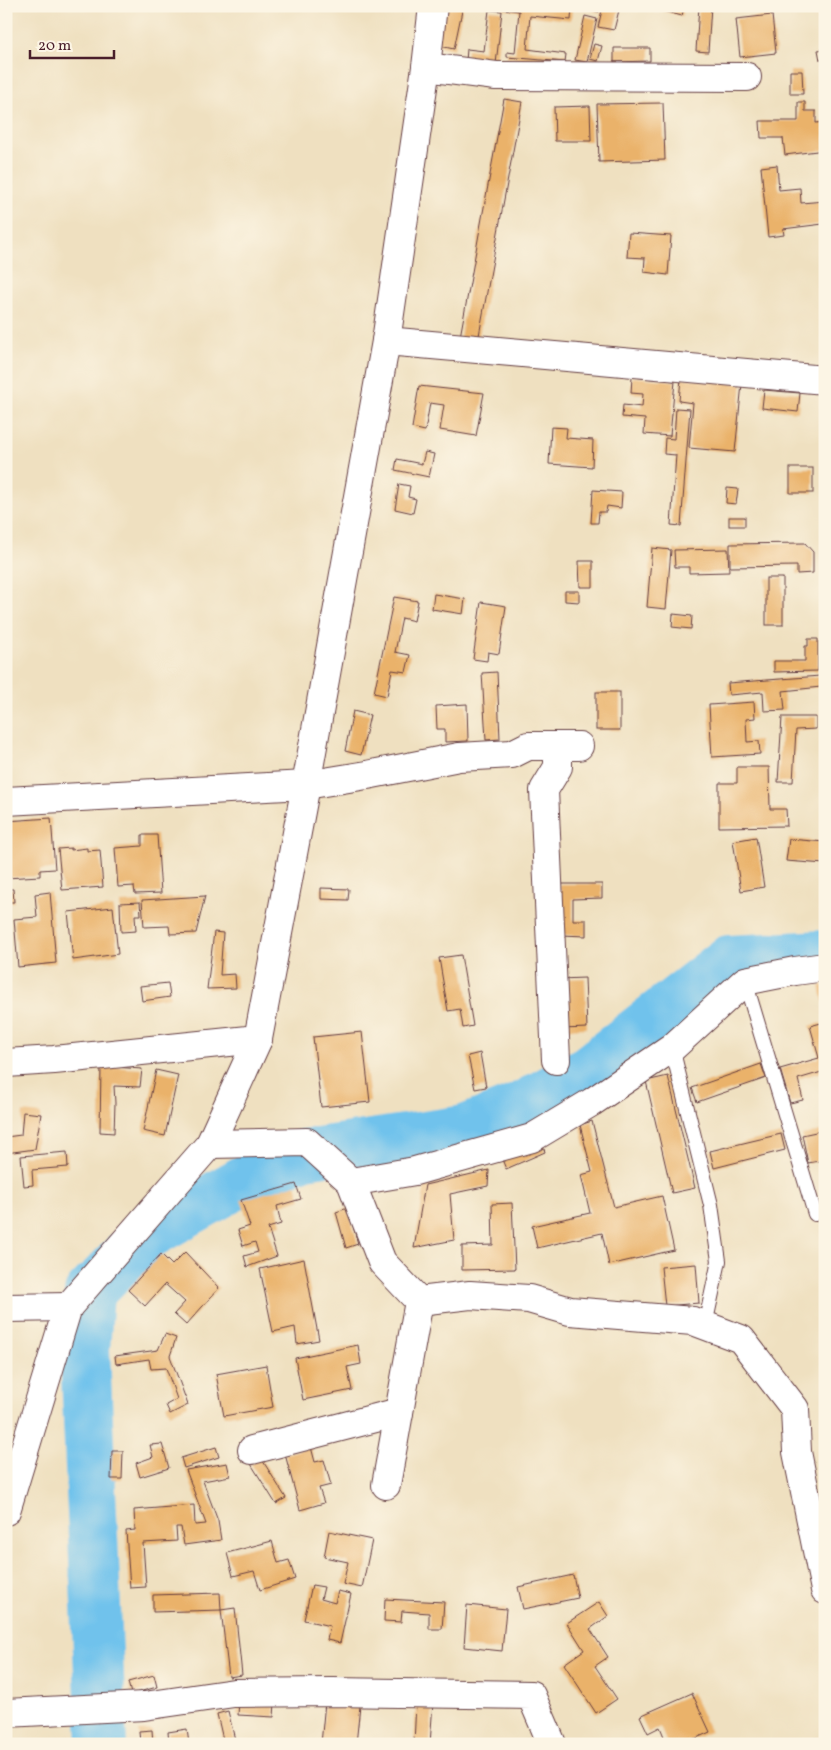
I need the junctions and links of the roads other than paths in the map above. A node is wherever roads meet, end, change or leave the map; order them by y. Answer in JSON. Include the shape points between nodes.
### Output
{"nodes":[{"id":1,"x":433,"y":6,"type":"edge"},
{"id":2,"x":426,"y":67,"type":"junction"},
{"id":3,"x":747,"y":77,"type":"dead end"},
{"id":4,"x":386,"y":341,"type":"junction"},
{"id":5,"x":825,"y":380,"type":"edge"},
{"id":6,"x":306,"y":785,"type":"junction"},
{"id":7,"x":6,"y":801,"type":"edge"},
{"id":8,"x":825,"y":967,"type":"edge"},
{"id":9,"x":745,"y":981,"type":"junction"},
{"id":10,"x":258,"y":1039,"type":"junction"},
{"id":11,"x":672,"y":1048,"type":"junction"},
{"id":12,"x":556,"y":1060,"type":"dead end"},
{"id":13,"x":6,"y":1063,"type":"edge"},
{"id":14,"x":210,"y":1144,"type":"junction"},
{"id":15,"x":351,"y":1182,"type":"junction"},
{"id":16,"x":815,"y":1214,"type":"dead end"},
{"id":17,"x":419,"y":1301,"type":"junction"},
{"id":18,"x":68,"y":1307,"type":"junction"},
{"id":19,"x":6,"y":1308,"type":"edge"},
{"id":20,"x":705,"y":1325,"type":"junction"},
{"id":21,"x":399,"y":1412,"type":"junction"},
{"id":22,"x":252,"y":1450,"type":"dead end"},
{"id":23,"x":386,"y":1485,"type":"dead end"},
{"id":24,"x":6,"y":1511,"type":"edge"},
{"id":25,"x":825,"y":1590,"type":"edge"},
{"id":26,"x":6,"y":1713,"type":"edge"},
{"id":27,"x":552,"y":1744,"type":"edge"}],
"edges":[{"from":1,"to":2,"type":"street"},
{"from":2,"to":3,"type":"street","via":[[496,76]]},
{"from":2,"to":4,"type":"street"},
{"from":4,"to":5,"type":"street"},
{"from":4,"to":6,"type":"street"},
{"from":6,"to":7,"type":"street"},
{"from":6,"to":10,"type":"street"},
{"from":6,"to":12,"type":"street","via":[[460,757],[512,754],[528,746],[569,746],[544,790]]},
{"from":8,"to":9,"type":"street"},
{"from":9,"to":11,"type":"street"},
{"from":9,"to":16,"type":"lane"},
{"from":10,"to":13,"type":"street"},
{"from":10,"to":14,"type":"street"},
{"from":11,"to":15,"type":"street","via":[[532,1138],[415,1171]]},
{"from":11,"to":20,"type":"lane","via":[[711,1205],[719,1261]]},
{"from":14,"to":15,"type":"street","via":[[307,1142]]},
{"from":14,"to":18,"type":"street"},
{"from":15,"to":17,"type":"street","via":[[382,1262]]},
{"from":17,"to":20,"type":"street","via":[[470,1295],[529,1300],[570,1311],[693,1321]]},
{"from":17,"to":21,"type":"street"},
{"from":18,"to":19,"type":"street"},
{"from":18,"to":24,"type":"street"},
{"from":20,"to":25,"type":"street","via":[[741,1339],[795,1409],[797,1452]]},
{"from":21,"to":22,"type":"street"},
{"from":21,"to":23,"type":"street"},
{"from":26,"to":27,"type":"street","via":[[144,1706],[234,1693],[531,1695]]}]}
